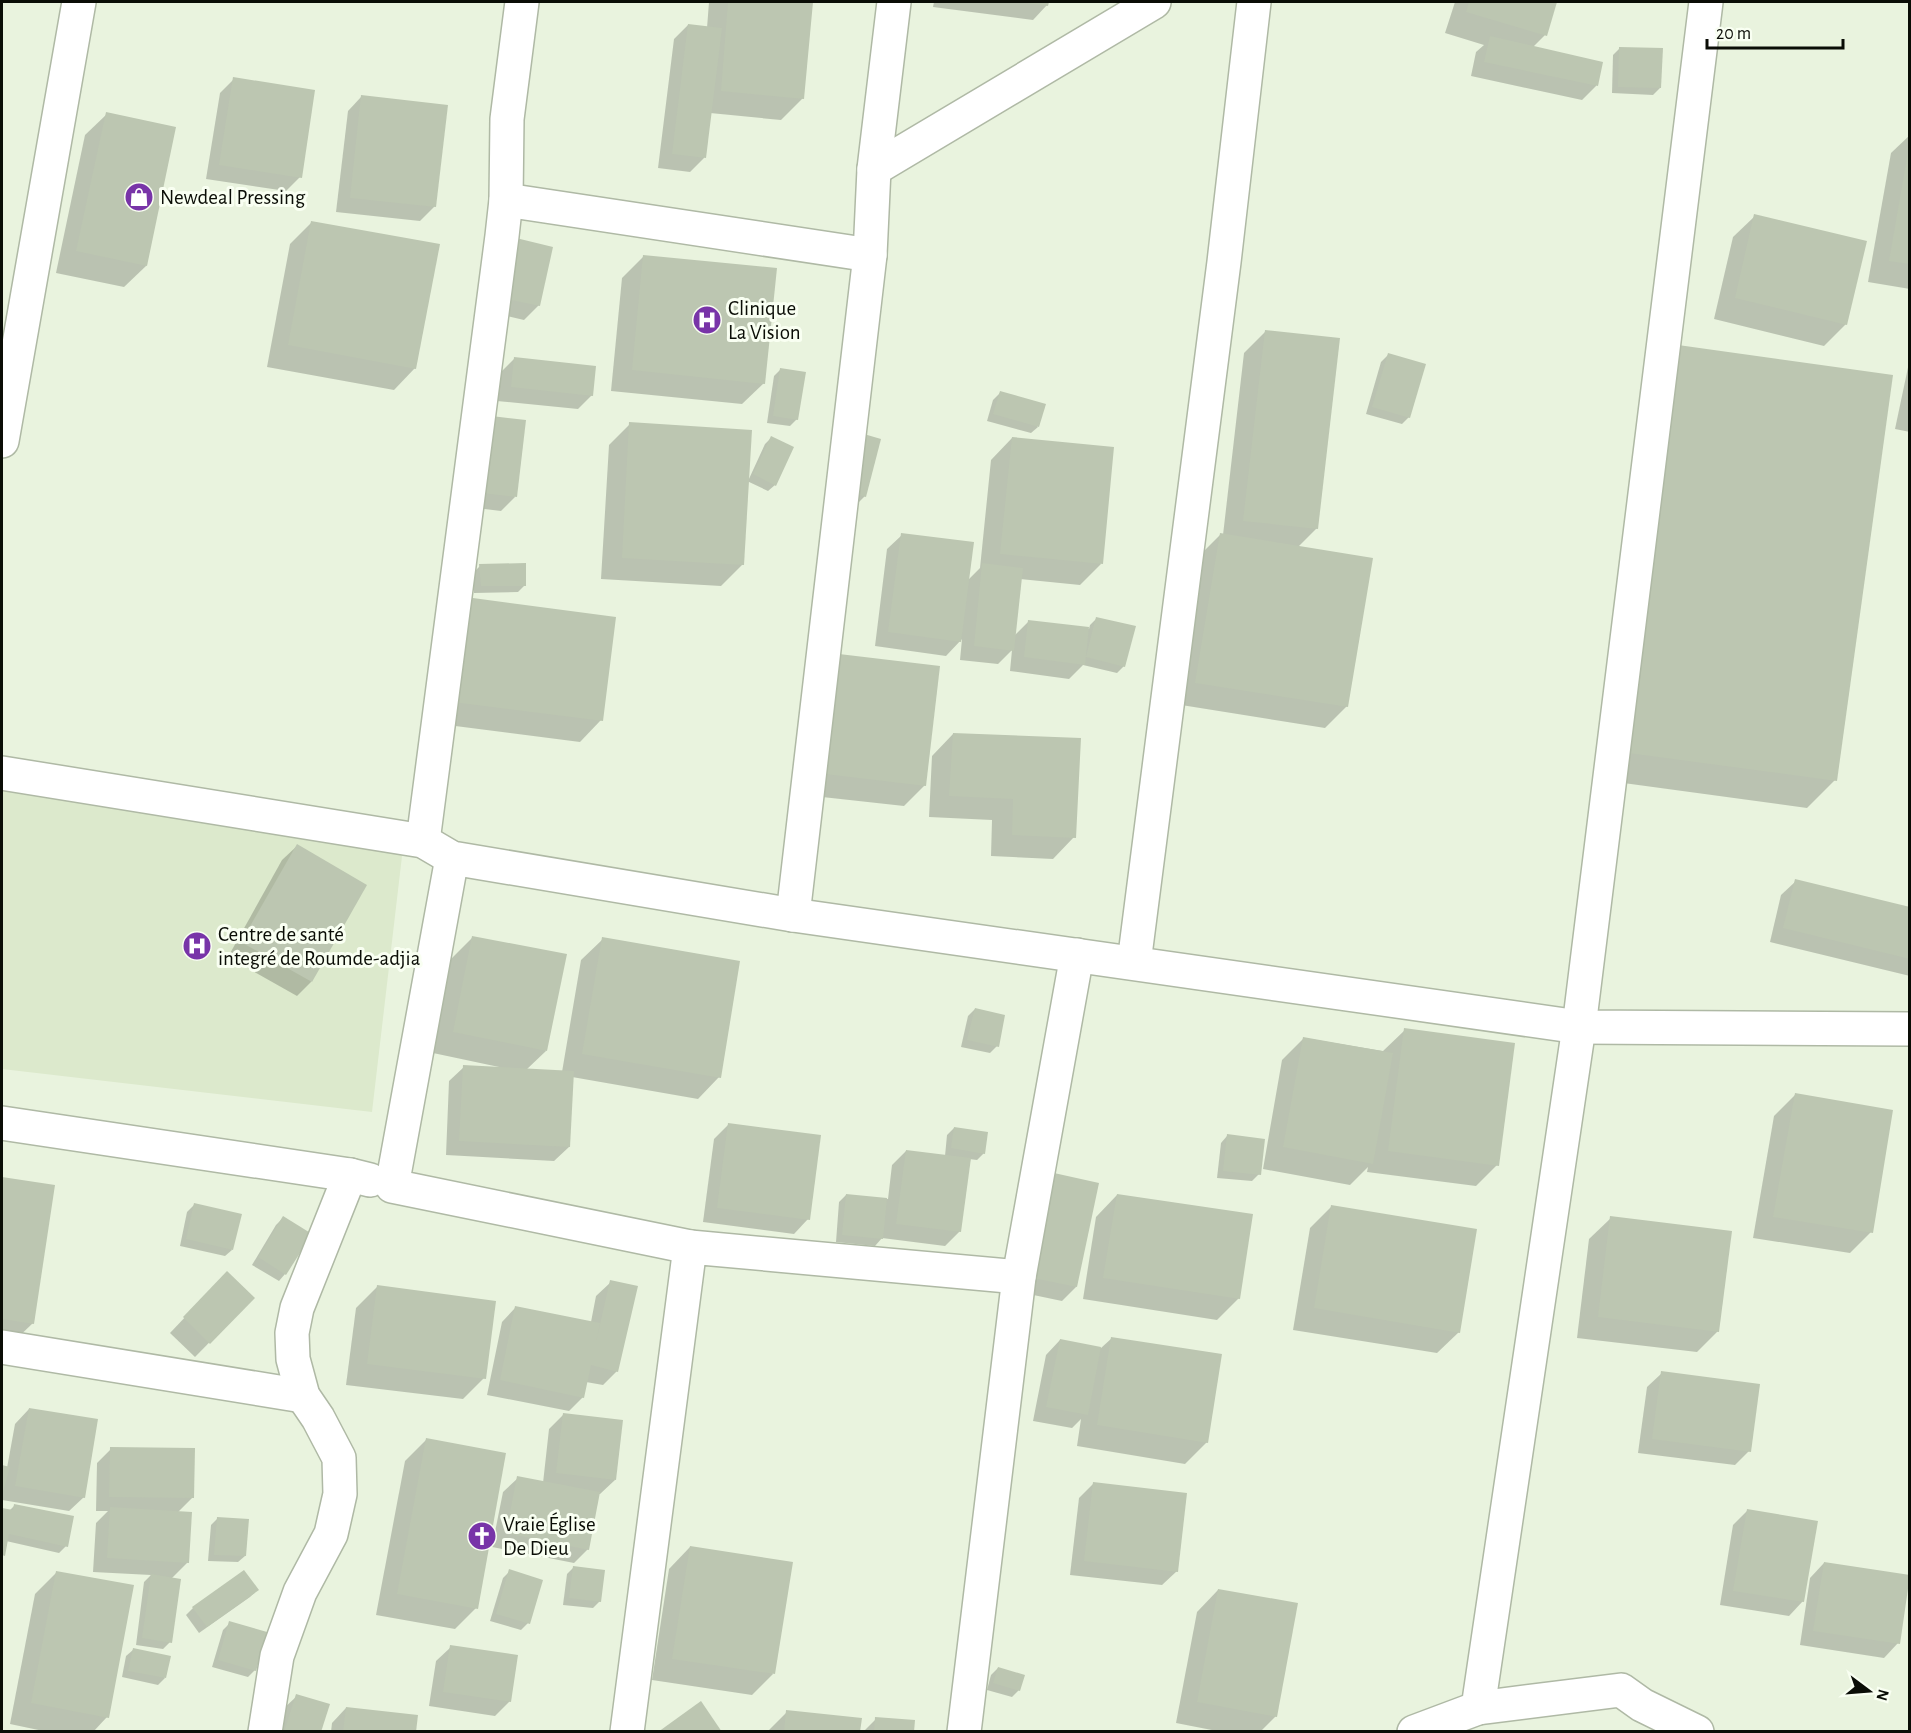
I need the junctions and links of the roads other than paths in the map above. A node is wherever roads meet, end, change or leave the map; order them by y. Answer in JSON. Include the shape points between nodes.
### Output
{"nodes":[{"id":1,"x":79,"y":2,"type":"edge"},
{"id":2,"x":522,"y":2,"type":"edge"},
{"id":3,"x":894,"y":2,"type":"edge"},
{"id":4,"x":1154,"y":2,"type":"edge"},
{"id":5,"x":1254,"y":2,"type":"edge"},
{"id":6,"x":1706,"y":2,"type":"edge"},
{"id":7,"x":874,"y":169,"type":"junction"},
{"id":8,"x":506,"y":200,"type":"junction"},
{"id":9,"x":870,"y":255,"type":"junction"},
{"id":10,"x":2,"y":441,"type":"edge"},
{"id":11,"x":2,"y":773,"type":"edge"},
{"id":12,"x":423,"y":841,"type":"junction"},
{"id":13,"x":452,"y":858,"type":"junction"},
{"id":14,"x":793,"y":915,"type":"junction"},
{"id":15,"x":1077,"y":955,"type":"junction"},
{"id":16,"x":1134,"y":963,"type":"junction"},
{"id":17,"x":1579,"y":1027,"type":"junction"},
{"id":18,"x":1910,"y":1029,"type":"edge"},
{"id":19,"x":2,"y":1123,"type":"edge"},
{"id":20,"x":350,"y":1175,"type":"junction"},
{"id":21,"x":392,"y":1186,"type":"junction"},
{"id":22,"x":690,"y":1247,"type":"junction"},
{"id":23,"x":1019,"y":1277,"type":"junction"},
{"id":24,"x":2,"y":1347,"type":"edge"},
{"id":25,"x":303,"y":1396,"type":"junction"},
{"id":26,"x":1478,"y":1708,"type":"junction"},
{"id":27,"x":265,"y":1731,"type":"edge"},
{"id":28,"x":627,"y":1731,"type":"edge"},
{"id":29,"x":964,"y":1731,"type":"edge"},
{"id":30,"x":1414,"y":1731,"type":"edge"},
{"id":31,"x":1697,"y":1731,"type":"edge"}],
"edges":[{"from":1,"to":10,"type":"street"},
{"from":2,"to":8,"type":"street","via":[[507,119]]},
{"from":3,"to":7,"type":"street"},
{"from":4,"to":7,"type":"street"},
{"from":5,"to":16,"type":"street"},
{"from":6,"to":17,"type":"street"},
{"from":7,"to":9,"type":"street"},
{"from":8,"to":9,"type":"street"},
{"from":8,"to":12,"type":"street"},
{"from":9,"to":14,"type":"street"},
{"from":11,"to":12,"type":"street"},
{"from":12,"to":13,"type":"street"},
{"from":13,"to":14,"type":"street"},
{"from":13,"to":21,"type":"street"},
{"from":14,"to":15,"type":"street"},
{"from":15,"to":16,"type":"street"},
{"from":15,"to":23,"type":"street"},
{"from":16,"to":17,"type":"street"},
{"from":17,"to":18,"type":"street"},
{"from":17,"to":26,"type":"street"},
{"from":19,"to":20,"type":"street"},
{"from":20,"to":21,"type":"street"},
{"from":20,"to":25,"type":"street","via":[[297,1308],[292,1333],[293,1359]]},
{"from":21,"to":22,"type":"street"},
{"from":22,"to":23,"type":"street"},
{"from":22,"to":28,"type":"street"},
{"from":23,"to":29,"type":"street"},
{"from":24,"to":25,"type":"street"},
{"from":25,"to":27,"type":"street","via":[[339,1458],[339,1494],[331,1534],[300,1592],[277,1656]]},
{"from":26,"to":30,"type":"street"},
{"from":26,"to":31,"type":"street","via":[[1622,1689],[1642,1706]]}]}
